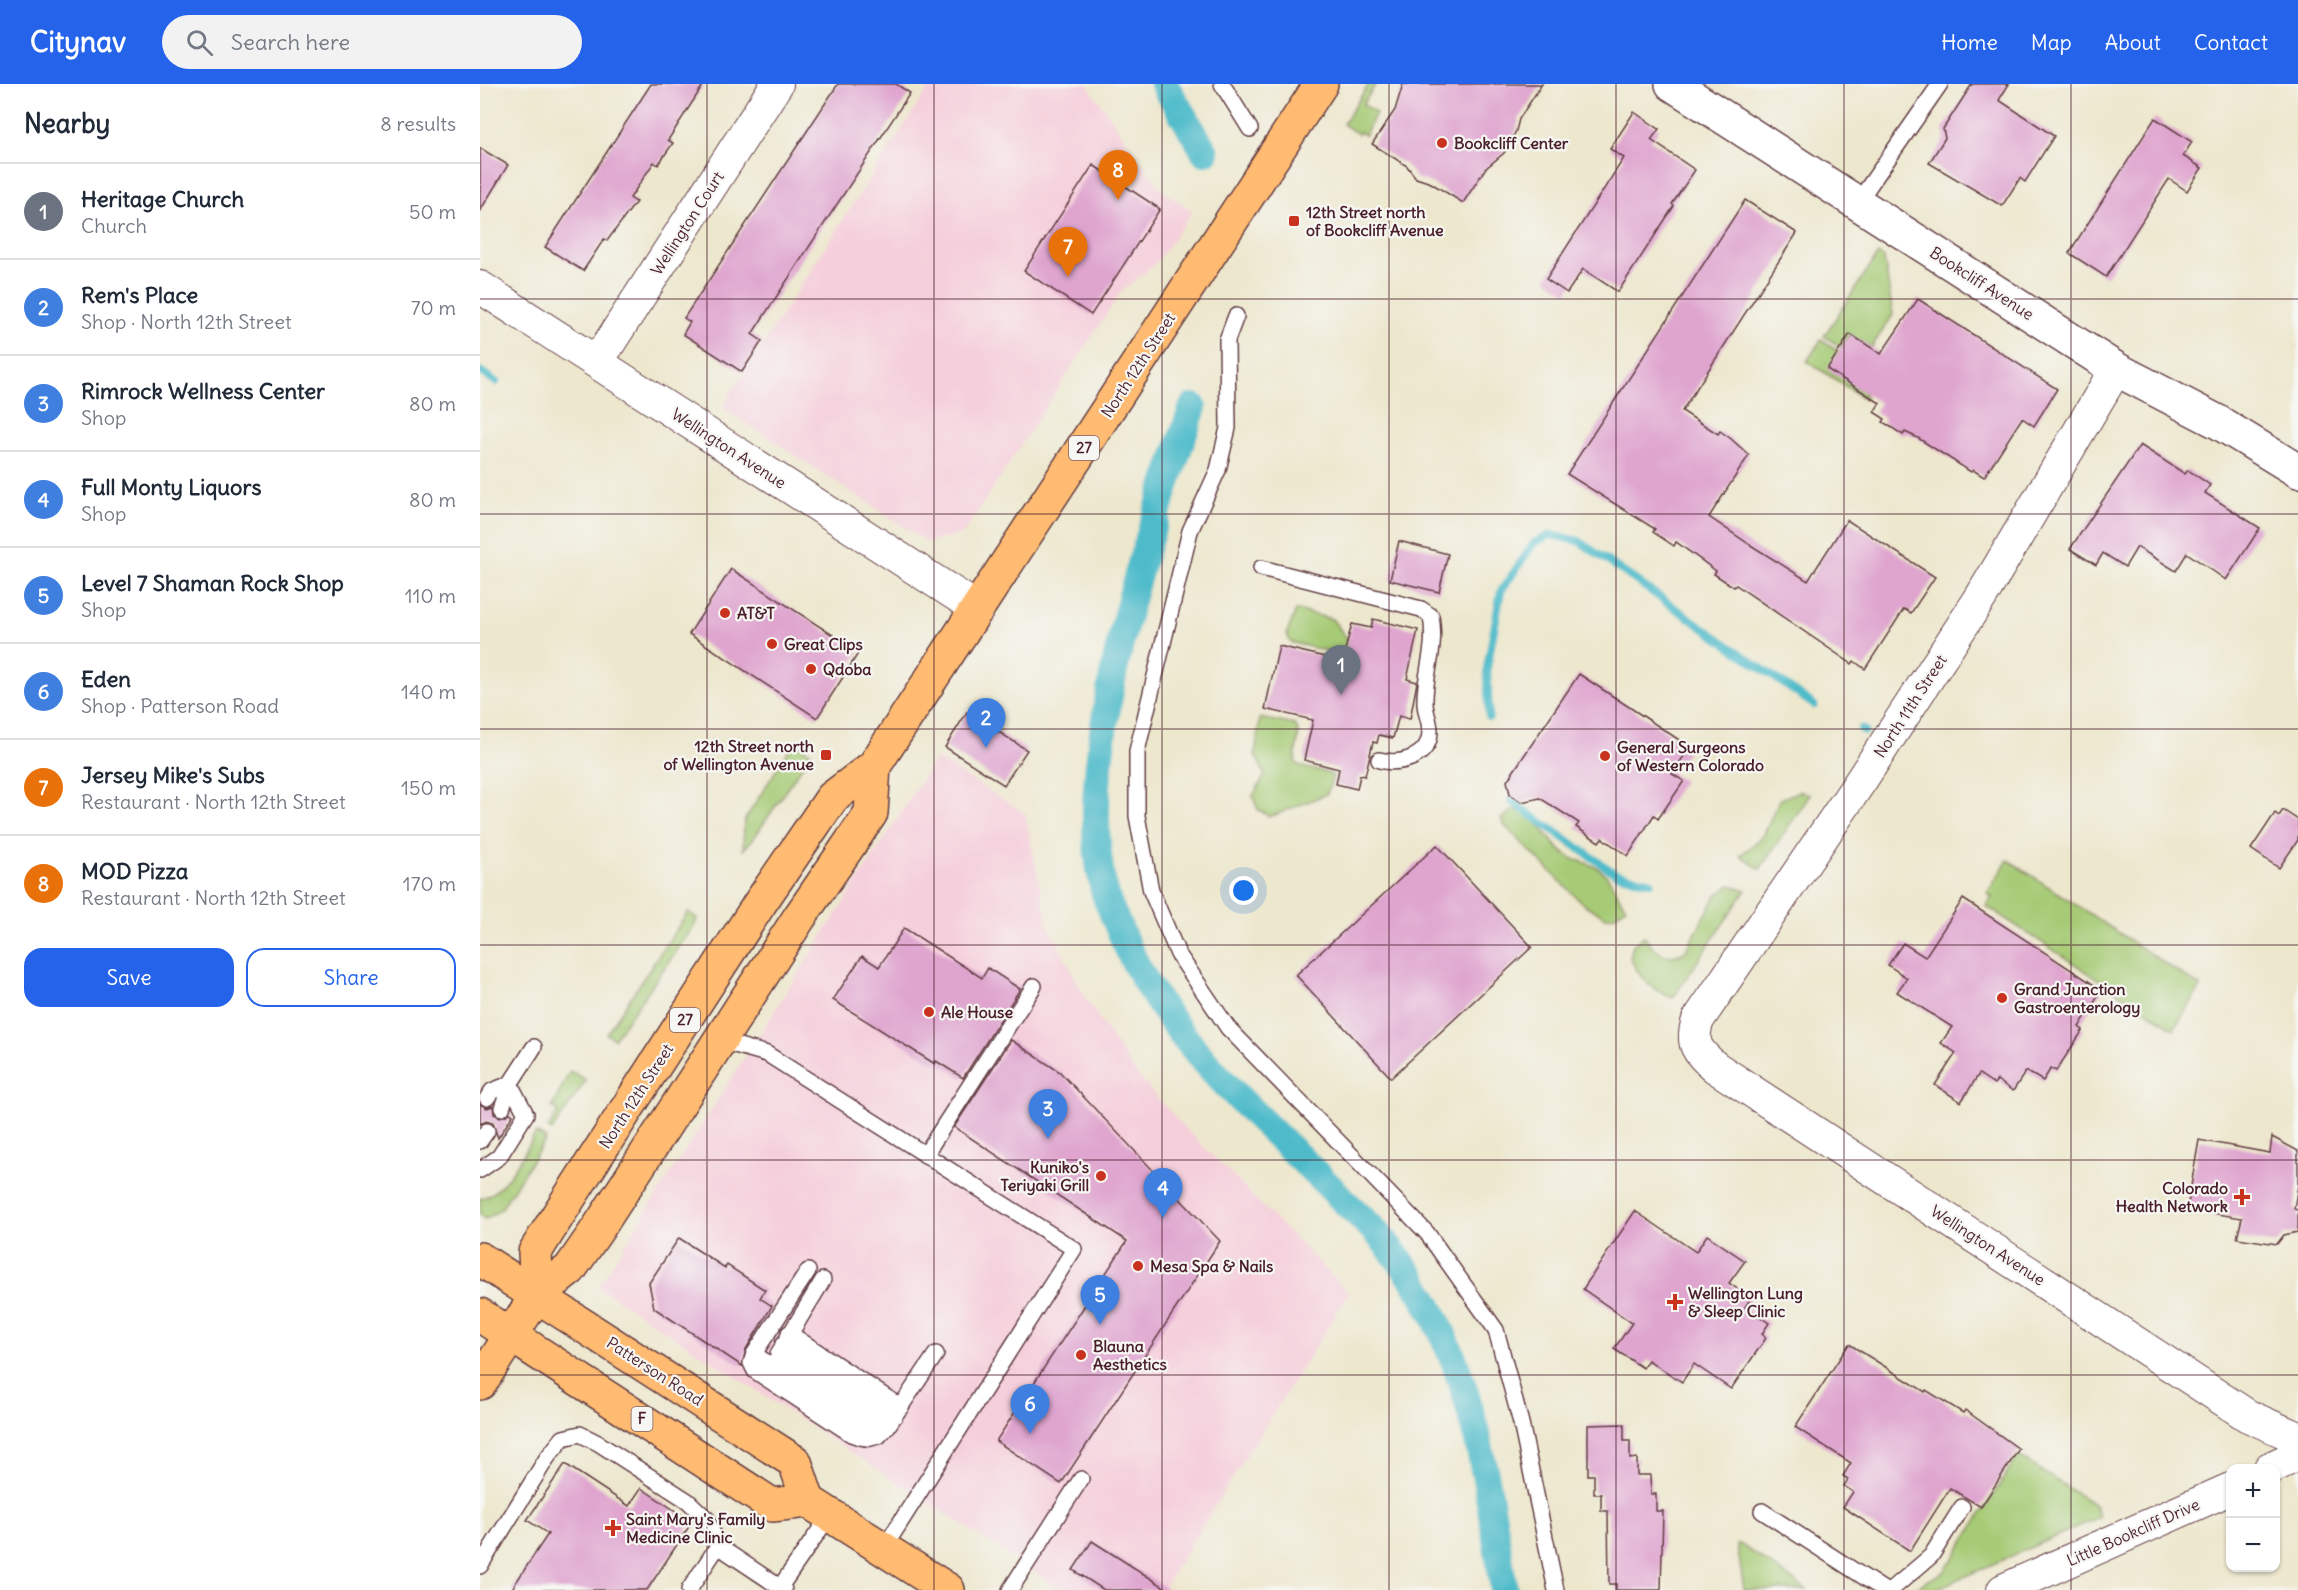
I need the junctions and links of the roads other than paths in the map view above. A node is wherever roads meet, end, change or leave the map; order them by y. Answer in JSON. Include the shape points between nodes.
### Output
{"nodes":[{"id":1,"x":777,"y":84,"type":"edge"},
{"id":2,"x":1222,"y":84,"type":"edge"},
{"id":3,"x":1321,"y":84,"type":"edge"},
{"id":4,"x":1672,"y":84,"type":"edge"},
{"id":5,"x":1940,"y":84,"type":"edge"},
{"id":6,"x":1250,"y":129,"type":"dead end"},
{"id":7,"x":1858,"y":202,"type":"junction"},
{"id":8,"x":480,"y":287,"type":"edge"},
{"id":9,"x":1236,"y":316,"type":"dead end"},
{"id":10,"x":597,"y":362,"type":"junction"},
{"id":11,"x":2116,"y":369,"type":"junction"},
{"id":12,"x":2298,"y":471,"type":"edge"},
{"id":13,"x":1261,"y":568,"type":"dead end"},
{"id":14,"x":978,"y":609,"type":"junction"},
{"id":15,"x":1379,"y":760,"type":"dead end"},
{"id":16,"x":874,"y":766,"type":"junction"},
{"id":17,"x":1034,"y":986,"type":"dead end"},
{"id":18,"x":685,"y":1020,"type":"junction"},
{"id":19,"x":1693,"y":1035,"type":"joint"},
{"id":20,"x":721,"y":1041,"type":"junction"},
{"id":21,"x":534,"y":1047,"type":"dead end"},
{"id":22,"x":510,"y":1084,"type":"junction"},
{"id":23,"x":487,"y":1098,"type":"dead end"},
{"id":24,"x":502,"y":1108,"type":"dead end"},
{"id":25,"x":925,"y":1155,"type":"junction"},
{"id":26,"x":480,"y":1170,"type":"edge"},
{"id":27,"x":480,"y":1259,"type":"edge"},
{"id":28,"x":808,"y":1271,"type":"dead end"},
{"id":29,"x":823,"y":1280,"type":"dead end"},
{"id":30,"x":537,"y":1295,"type":"junction"},
{"id":31,"x":480,"y":1315,"type":"edge"},
{"id":32,"x":511,"y":1335,"type":"junction"},
{"id":33,"x":786,"y":1338,"type":"junction"},
{"id":34,"x":936,"y":1354,"type":"dead end"},
{"id":35,"x":480,"y":1383,"type":"edge"},
{"id":36,"x":890,"y":1422,"type":"junction"},
{"id":37,"x":2298,"y":1438,"type":"edge"},
{"id":38,"x":2298,"y":1455,"type":"edge"},
{"id":39,"x":2279,"y":1464,"type":"edge"},
{"id":40,"x":1081,"y":1479,"type":"dead end"},
{"id":41,"x":2226,"y":1491,"type":"edge"},
{"id":42,"x":1962,"y":1507,"type":"dead end"},
{"id":43,"x":819,"y":1508,"type":"junction"},
{"id":44,"x":1762,"y":1510,"type":"dead end"},
{"id":45,"x":718,"y":1546,"type":"junction"},
{"id":46,"x":884,"y":1548,"type":"junction"},
{"id":47,"x":480,"y":1566,"type":"edge"},
{"id":48,"x":781,"y":1589,"type":"edge"},
{"id":49,"x":689,"y":1590,"type":"edge"},
{"id":50,"x":948,"y":1590,"type":"edge"},
{"id":51,"x":1010,"y":1590,"type":"edge"},
{"id":52,"x":1556,"y":1590,"type":"edge"},
{"id":53,"x":1884,"y":1590,"type":"edge"},
{"id":54,"x":1892,"y":1590,"type":"edge"},
{"id":55,"x":2003,"y":1590,"type":"edge"}],
"edges":[{"from":1,"to":10,"type":"street","name":"Wellington Court"},
{"from":2,"to":6,"type":"lane"},
{"from":3,"to":14,"type":"main road","name":"North 12th Street","number":"27"},
{"from":4,"to":7,"type":"street","name":"Bookcliff Avenue"},
{"from":5,"to":7,"type":"lane"},
{"from":7,"to":11,"type":"street","name":"Bookcliff Avenue"},
{"from":8,"to":10,"type":"street","name":"Wellington Avenue"},
{"from":9,"to":52,"type":"lane","via":[[1227,340],[1228,428],[1218,470],[1190,531],[1137,751],[1137,816],[1151,891],[1178,954],[1228,1028],[1428,1233],[1496,1330],[1521,1423]]},
{"from":10,"to":14,"type":"street","name":"Wellington Avenue"},
{"from":11,"to":12,"type":"street","name":"Bookcliff Avenue","via":[[2218,422]]},
{"from":11,"to":19,"type":"street","name":"North 11th Street","via":[[1981,597],[1698,1020]]},
{"from":13,"to":15,"type":"lane","via":[[1421,609],[1431,616],[1434,644],[1425,704],[1430,733],[1424,749],[1407,761]]},
{"from":14,"to":16,"type":"main road","name":"North 12th Street","number":"27"},
{"from":16,"to":18,"type":"main road","name":"North 12th Street","number":"27","via":[[832,798]]},
{"from":16,"to":20,"type":"main road","name":"North 12th Street","number":"27","via":[[871,813]]},
{"from":17,"to":25,"type":"lane"},
{"from":18,"to":20,"type":"main road"},
{"from":18,"to":30,"type":"main road","name":"North 12th Street","number":"27","via":[[535,1252]]},
{"from":19,"to":37,"type":"street","name":"Wellington Avenue","via":[[1699,1053],[1715,1067],[2248,1416]]},
{"from":20,"to":25,"type":"lane","via":[[766,1054]]},
{"from":20,"to":30,"type":"main road","name":"North 12th Street","number":"27","via":[[570,1269]]},
{"from":21,"to":22,"type":"lane"},
{"from":22,"to":23,"type":"lane","via":[[492,1091]]},
{"from":22,"to":24,"type":"lane"},
{"from":22,"to":26,"type":"lane","via":[[526,1114],[499,1157]]},
{"from":25,"to":46,"type":"lane","via":[[1074,1249]]},
{"from":27,"to":30,"type":"main road","name":"Patterson Road"},
{"from":28,"to":36,"type":"lane","via":[[754,1354],[751,1363],[755,1371],[866,1440]]},
{"from":29,"to":33,"type":"lane"},
{"from":30,"to":32,"type":"main road","name":"North 12th Street","number":"27"},
{"from":30,"to":43,"type":"main road","name":"Patterson Road","via":[[795,1462]]},
{"from":31,"to":32,"type":"main road","number":"F"},
{"from":32,"to":35,"type":"main road","name":"North 12th Street","number":"27"},
{"from":32,"to":43,"type":"main road","number":"F","via":[[772,1505]]},
{"from":33,"to":36,"type":"lane"},
{"from":33,"to":36,"type":"lane","via":[[778,1354]]},
{"from":34,"to":36,"type":"lane"},
{"from":38,"to":39,"type":"street"},
{"from":40,"to":51,"type":"lane"},
{"from":41,"to":55,"type":"street","name":"Little Bookcliff Drive"},
{"from":42,"to":54,"type":"lane","via":[[1931,1556]]},
{"from":43,"to":46,"type":"main road"},
{"from":43,"to":48,"type":"lane"},
{"from":44,"to":53,"type":"lane"},
{"from":45,"to":47,"type":"lane","via":[[707,1519],[688,1501],[580,1434],[563,1438],[547,1458]]},
{"from":45,"to":48,"type":"lane"},
{"from":45,"to":49,"type":"lane"},
{"from":46,"to":50,"type":"main road"}]}
